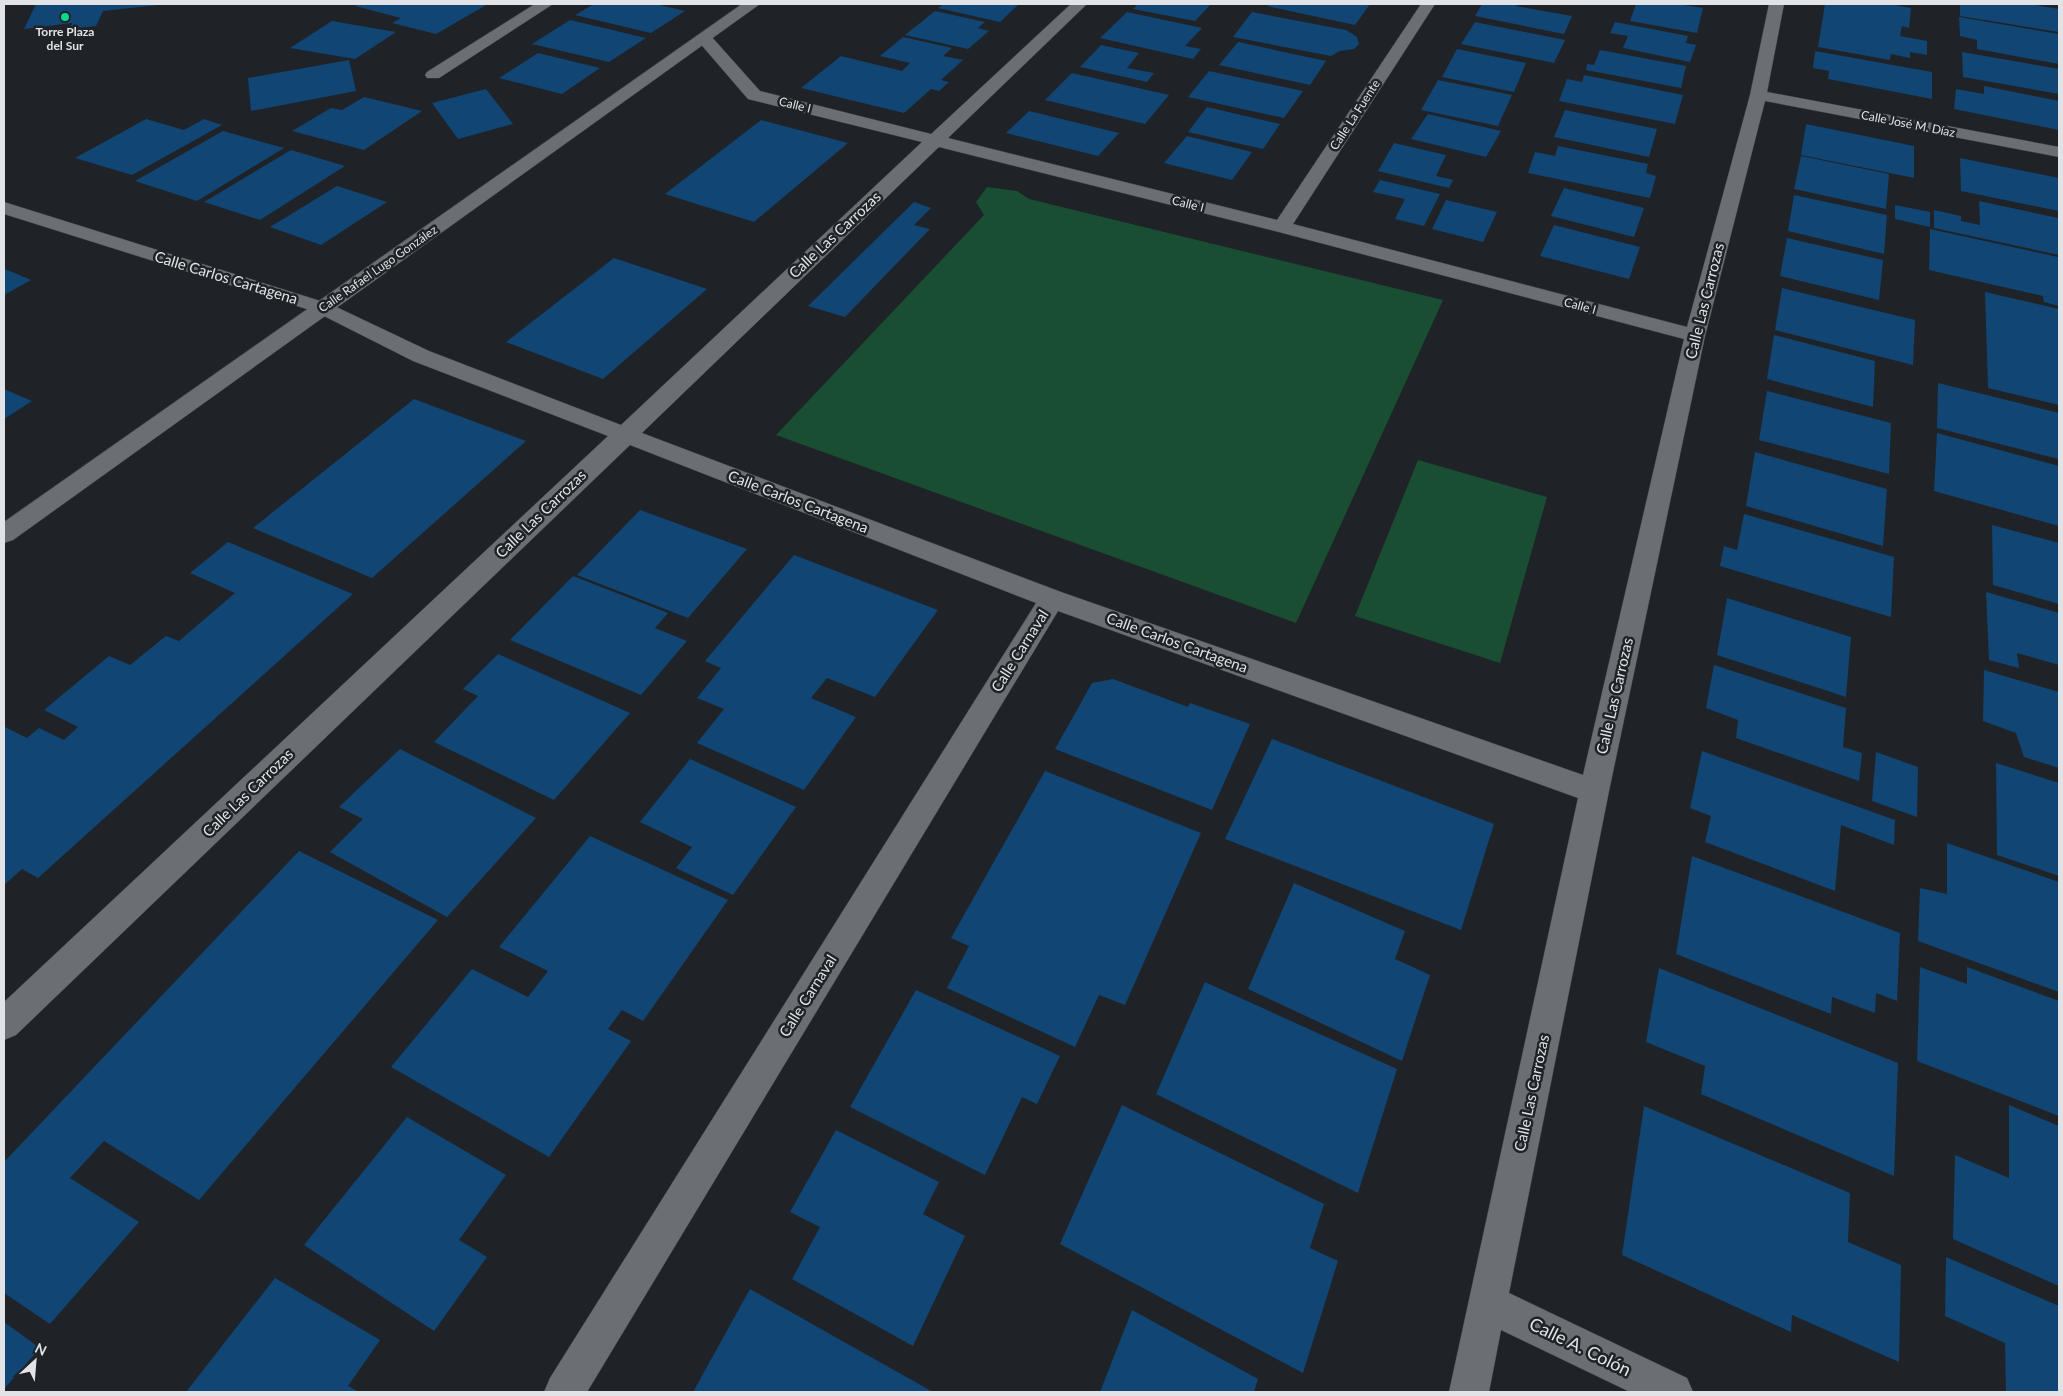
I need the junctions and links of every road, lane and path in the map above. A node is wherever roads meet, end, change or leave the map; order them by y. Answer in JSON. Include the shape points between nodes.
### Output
{"nodes":[{"id":1,"x":545,"y":4,"type":"edge"},
{"id":2,"x":752,"y":4,"type":"edge"},
{"id":3,"x":1079,"y":4,"type":"edge"},
{"id":4,"x":1428,"y":4,"type":"edge"},
{"id":5,"x":1776,"y":4,"type":"edge"},
{"id":6,"x":704,"y":38,"type":"junction"},
{"id":7,"x":433,"y":75,"type":"dead end"},
{"id":8,"x":1758,"y":94,"type":"junction"},
{"id":9,"x":935,"y":141,"type":"junction"},
{"id":10,"x":2059,"y":152,"type":"edge"},
{"id":11,"x":4,"y":208,"type":"edge"},
{"id":12,"x":1282,"y":227,"type":"junction"},
{"id":13,"x":323,"y":308,"type":"junction"},
{"id":14,"x":1695,"y":336,"type":"junction"},
{"id":15,"x":624,"y":436,"type":"junction"},
{"id":16,"x":4,"y":534,"type":"edge"},
{"id":17,"x":1052,"y":599,"type":"junction"},
{"id":18,"x":1594,"y":791,"type":"junction"},
{"id":19,"x":4,"y":1024,"type":"edge"},
{"id":20,"x":1488,"y":1302,"type":"junction"},
{"id":21,"x":564,"y":1392,"type":"edge"},
{"id":22,"x":1469,"y":1392,"type":"edge"},
{"id":23,"x":1673,"y":1392,"type":"edge"}],
"edges":[{"from":1,"to":7,"type":"street"},
{"from":2,"to":6,"type":"street","name":"Calle Rafael Lugo González"},
{"from":3,"to":9,"type":"street","name":"Calle Las Carrozas"},
{"from":4,"to":12,"type":"street","name":"Calle La Fuente"},
{"from":5,"to":8,"type":"street","name":"Calle Las Carrozas"},
{"from":6,"to":9,"type":"street","name":"Calle I","via":[[754,95]]},
{"from":6,"to":13,"type":"street","name":"Calle Rafael Lugo González"},
{"from":8,"to":10,"type":"street","name":"Calle José M. Díaz"},
{"from":8,"to":14,"type":"street","name":"Calle Las Carrozas"},
{"from":9,"to":12,"type":"street","name":"Calle I"},
{"from":9,"to":15,"type":"street","name":"Calle Las Carrozas"},
{"from":11,"to":13,"type":"street","name":"Calle Carlos Cartagena"},
{"from":12,"to":14,"type":"street","name":"Calle I"},
{"from":13,"to":15,"type":"street","name":"Calle Carlos Cartagena","via":[[420,356]]},
{"from":13,"to":16,"type":"street","name":"Calle Rafael Lugo González"},
{"from":14,"to":18,"type":"street","name":"Calle Las Carrozas"},
{"from":15,"to":17,"type":"street","name":"Calle Carlos Cartagena"},
{"from":15,"to":19,"type":"street","name":"Calle Las Carrozas"},
{"from":17,"to":18,"type":"street","name":"Calle Carlos Cartagena"},
{"from":17,"to":21,"type":"street","name":"Calle Carnaval"},
{"from":18,"to":20,"type":"street","name":"Calle Las Carrozas"},
{"from":20,"to":22,"type":"street","name":"Calle Las Carrozas"},
{"from":20,"to":23,"type":"street","name":"Calle A. Colón"}]}
